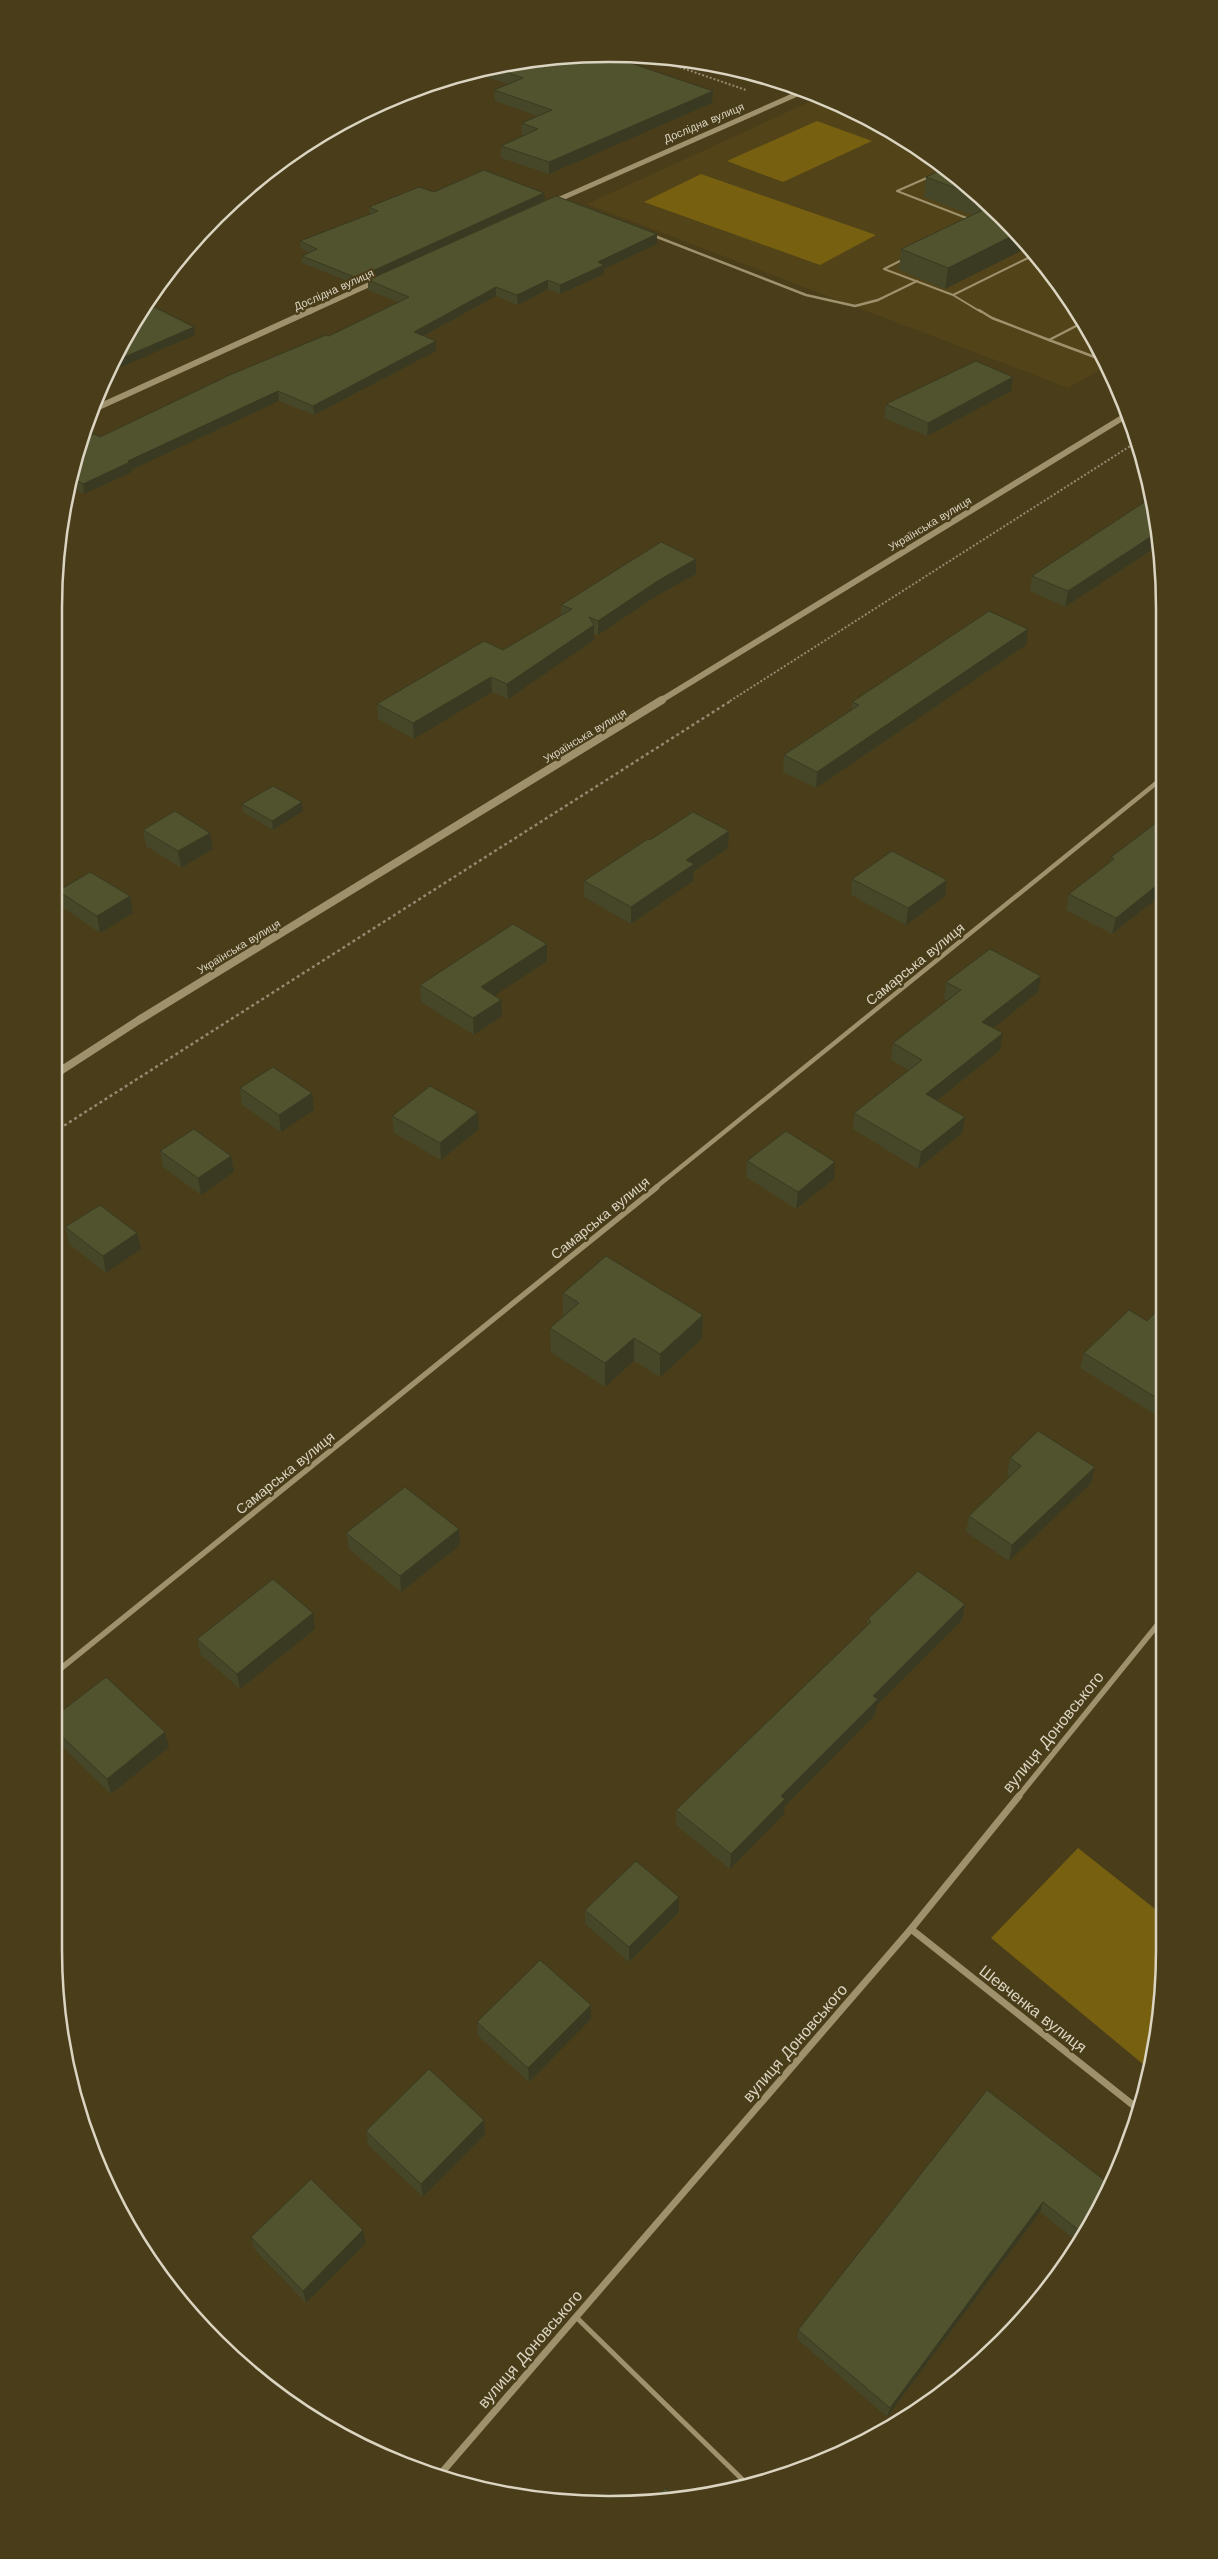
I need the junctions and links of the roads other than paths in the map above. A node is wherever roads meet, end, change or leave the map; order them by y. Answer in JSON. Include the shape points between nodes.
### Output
{"nodes":[{"id":1,"x":794,"y":95,"type":"edge"},
{"id":2,"x":930,"y":176,"type":"edge"},
{"id":3,"x":561,"y":199,"type":"junction"},
{"id":4,"x":568,"y":202,"type":"edge"},
{"id":5,"x":543,"y":207,"type":"edge"},
{"id":6,"x":976,"y":222,"type":"edge"},
{"id":7,"x":650,"y":234,"type":"edge"},
{"id":8,"x":909,"y":256,"type":"edge"},
{"id":9,"x":1028,"y":258,"type":"edge"},
{"id":10,"x":382,"y":279,"type":"edge"},
{"id":11,"x":917,"y":282,"type":"junction"},
{"id":12,"x":953,"y":295,"type":"junction"},
{"id":13,"x":1076,"y":326,"type":"edge"},
{"id":14,"x":1049,"y":340,"type":"junction"},
{"id":15,"x":1093,"y":356,"type":"edge"},
{"id":16,"x":102,"y":405,"type":"edge"},
{"id":17,"x":1121,"y":419,"type":"edge"},
{"id":18,"x":1156,"y":783,"type":"edge"},
{"id":19,"x":62,"y":1070,"type":"edge"},
{"id":20,"x":1156,"y":1627,"type":"edge"},
{"id":21,"x":62,"y":1668,"type":"edge"},
{"id":22,"x":911,"y":1929,"type":"junction"},
{"id":23,"x":1132,"y":2106,"type":"edge"},
{"id":24,"x":576,"y":2317,"type":"junction"},
{"id":25,"x":444,"y":2471,"type":"edge"},
{"id":26,"x":743,"y":2480,"type":"edge"}],
"edges":[{"from":1,"to":3,"type":"street","name":"Дослідна вулиця"},
{"from":2,"to":6,"type":"lane","via":[[897,191]]},
{"from":3,"to":4,"type":"street"},
{"from":3,"to":5,"type":"street","name":"Дослідна вулиця"},
{"from":7,"to":11,"type":"street","via":[[806,295],[855,306],[878,300]]},
{"from":8,"to":11,"type":"lane","via":[[884,269]]},
{"from":9,"to":12,"type":"lane"},
{"from":10,"to":16,"type":"street","name":"Дослідна вулиця"},
{"from":11,"to":12,"type":"lane"},
{"from":12,"to":14,"type":"lane","via":[[992,318]]},
{"from":13,"to":14,"type":"lane"},
{"from":14,"to":15,"type":"lane"},
{"from":17,"to":19,"type":"street","name":"Українська вулиця"},
{"from":18,"to":21,"type":"street","name":"Самарська вулиця"},
{"from":20,"to":22,"type":"street","name":"вулиця Доновського"},
{"from":22,"to":23,"type":"street","name":"Шевченка вулиця"},
{"from":22,"to":24,"type":"street","name":"вулиця Доновського"},
{"from":24,"to":25,"type":"street","name":"вулиця Доновського"},
{"from":24,"to":26,"type":"lane"}]}
